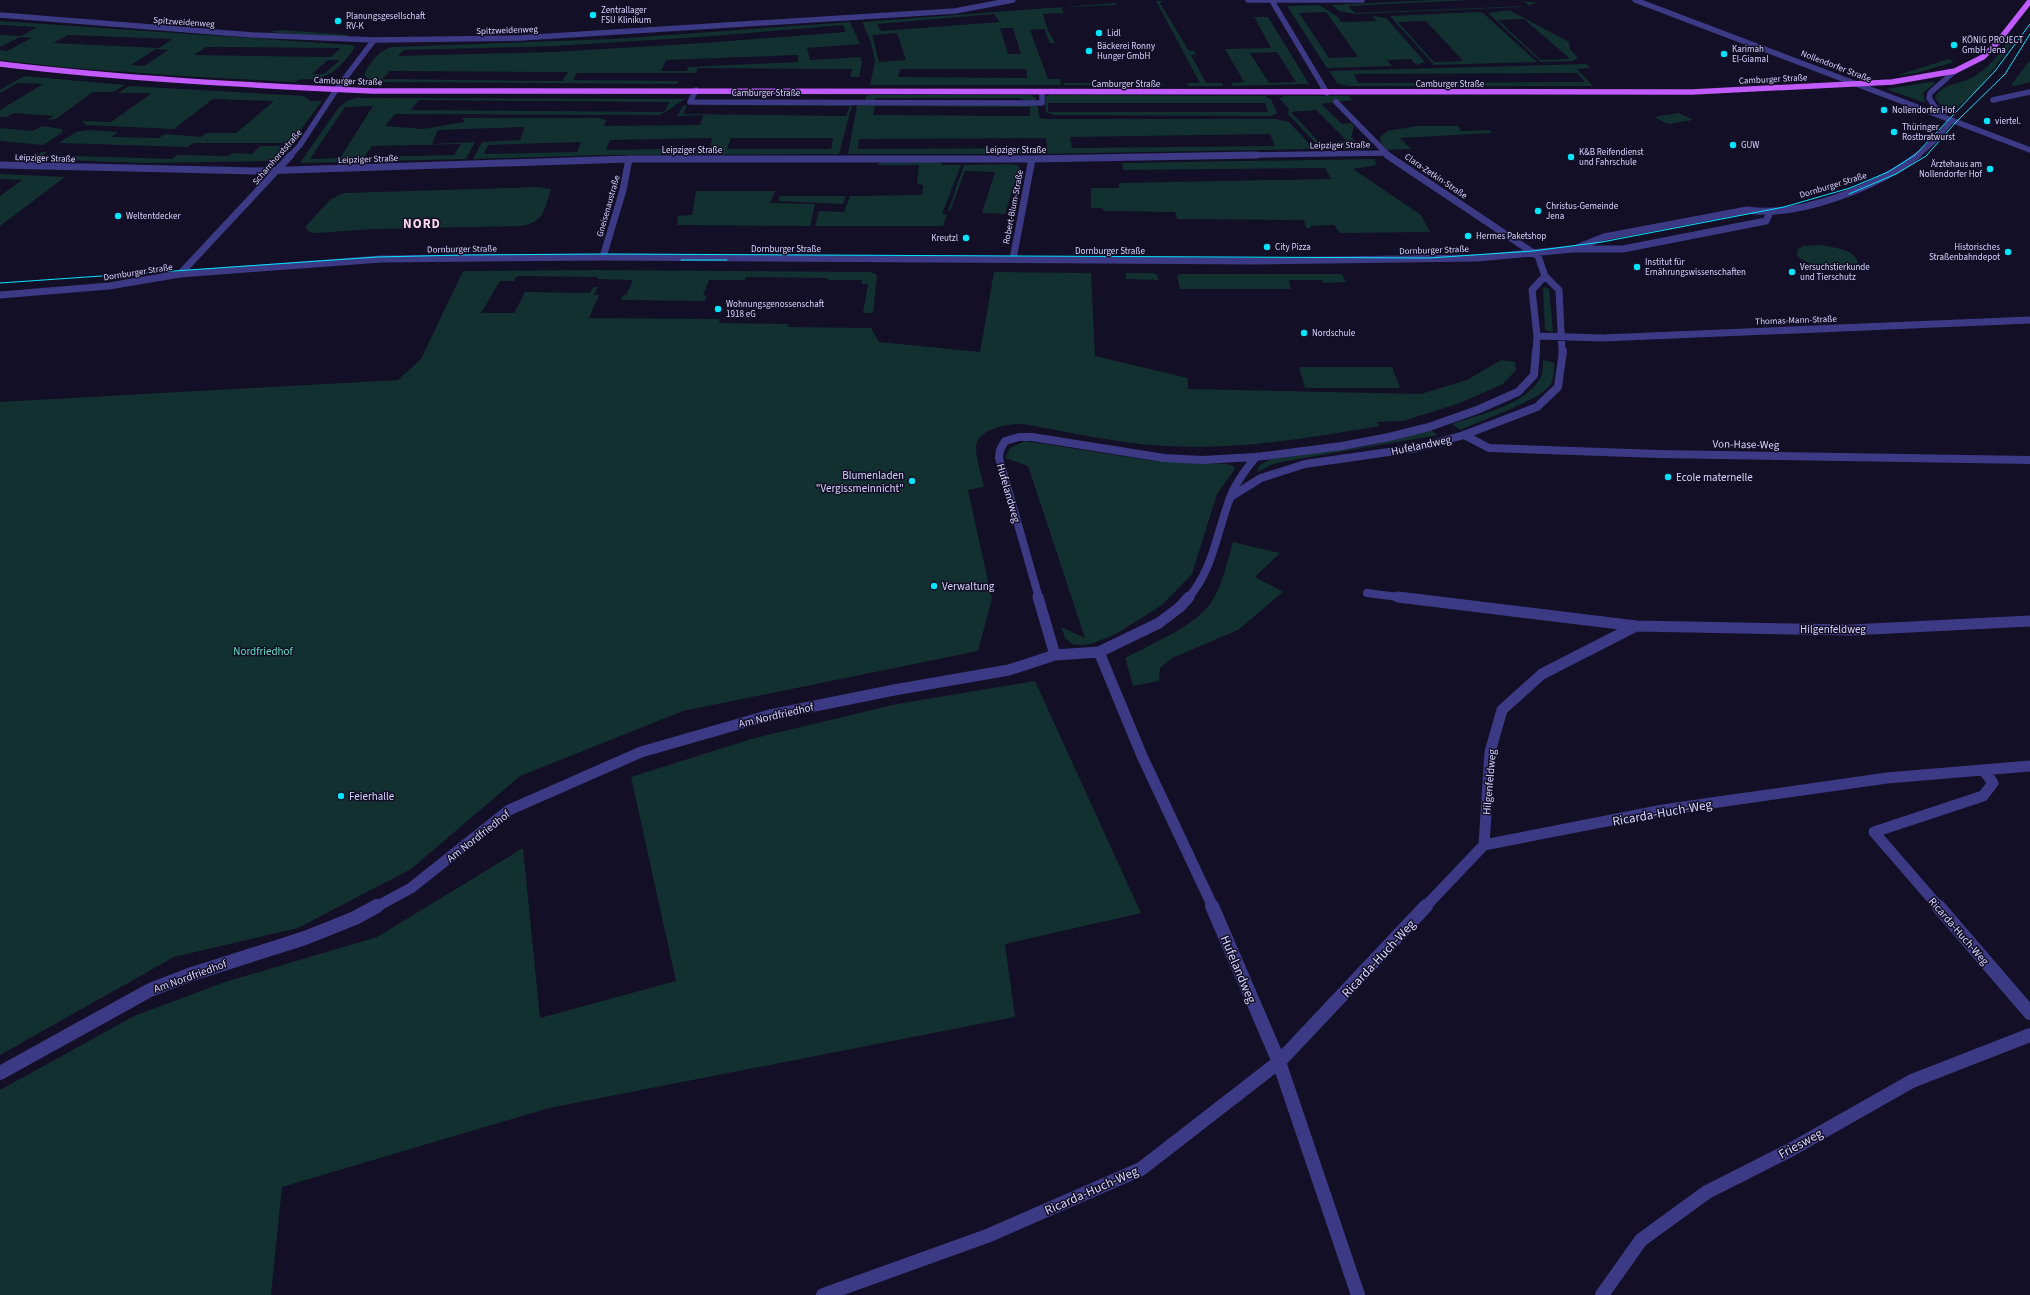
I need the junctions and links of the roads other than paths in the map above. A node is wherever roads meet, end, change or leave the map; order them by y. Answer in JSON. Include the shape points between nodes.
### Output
{"nodes":[{"id":1,"x":1013,"y":0,"type":"edge"},
{"id":2,"x":1248,"y":0,"type":"edge"},
{"id":3,"x":1362,"y":0,"type":"edge"},
{"id":4,"x":1635,"y":0,"type":"edge"},
{"id":5,"x":1272,"y":1,"type":"edge"},
{"id":6,"x":2030,"y":1,"type":"edge"},
{"id":7,"x":0,"y":15,"type":"edge"},
{"id":8,"x":374,"y":40,"type":"junction"},
{"id":9,"x":0,"y":64,"type":"edge"},
{"id":10,"x":1955,"y":71,"type":"junction"},
{"id":11,"x":1858,"y":84,"type":"junction"},
{"id":12,"x":336,"y":90,"type":"junction"},
{"id":13,"x":696,"y":90,"type":"junction"},
{"id":14,"x":862,"y":91,"type":"junction"},
{"id":15,"x":1042,"y":92,"type":"junction"},
{"id":16,"x":2030,"y":92,"type":"edge"},
{"id":17,"x":1327,"y":93,"type":"junction"},
{"id":18,"x":1993,"y":100,"type":"dead end"},
{"id":19,"x":856,"y":102,"type":"junction"},
{"id":20,"x":1336,"y":102,"type":"dead end"},
{"id":21,"x":1952,"y":120,"type":"junction"},
{"id":22,"x":2030,"y":150,"type":"edge"},
{"id":23,"x":1384,"y":153,"type":"junction"},
{"id":24,"x":629,"y":159,"type":"junction"},
{"id":25,"x":1032,"y":159,"type":"junction"},
{"id":26,"x":0,"y":165,"type":"edge"},
{"id":27,"x":278,"y":171,"type":"junction"},
{"id":28,"x":1770,"y":212,"type":"junction"},
{"id":29,"x":1573,"y":249,"type":"junction"},
{"id":30,"x":1536,"y":253,"type":"junction"},
{"id":31,"x":603,"y":257,"type":"junction"},
{"id":32,"x":1013,"y":259,"type":"junction"},
{"id":33,"x":180,"y":274,"type":"junction"},
{"id":34,"x":1545,"y":276,"type":"junction"},
{"id":35,"x":0,"y":295,"type":"edge"},
{"id":36,"x":2030,"y":320,"type":"edge"},
{"id":37,"x":1537,"y":336,"type":"junction"},
{"id":38,"x":1564,"y":338,"type":"junction"},
{"id":39,"x":1464,"y":436,"type":"junction"},
{"id":40,"x":1256,"y":457,"type":"junction"},
{"id":41,"x":2030,"y":460,"type":"edge"},
{"id":42,"x":1230,"y":497,"type":"junction"},
{"id":43,"x":1367,"y":593,"type":"dead end"},
{"id":44,"x":2030,"y":621,"type":"edge"},
{"id":45,"x":1636,"y":626,"type":"junction"},
{"id":46,"x":1099,"y":652,"type":"junction"},
{"id":47,"x":1055,"y":655,"type":"junction"},
{"id":48,"x":2030,"y":766,"type":"edge"},
{"id":49,"x":1984,"y":771,"type":"junction"},
{"id":50,"x":1484,"y":846,"type":"junction"},
{"id":51,"x":2030,"y":1013,"type":"edge"},
{"id":52,"x":2030,"y":1035,"type":"edge"},
{"id":53,"x":1279,"y":1062,"type":"junction"},
{"id":54,"x":0,"y":1073,"type":"edge"},
{"id":55,"x":822,"y":1295,"type":"edge"},
{"id":56,"x":1358,"y":1295,"type":"edge"},
{"id":57,"x":1602,"y":1295,"type":"edge"}],
"edges":[{"from":1,"to":8,"type":"street","name":"Spitzweidenweg","via":[[955,11],[520,38]]},
{"from":2,"to":5,"type":"street"},
{"from":3,"to":5,"type":"street"},
{"from":4,"to":11,"type":"street","name":"Nollendorfer Straße"},
{"from":5,"to":17,"type":"street"},
{"from":6,"to":10,"type":"main road","via":[[1983,57]]},
{"from":7,"to":8,"type":"street","name":"Spitzweidenweg","via":[[252,35]]},
{"from":8,"to":12,"type":"street","name":"Scharnhorststraße"},
{"from":9,"to":12,"type":"main road","name":"Camburger Straße","via":[[154,80]]},
{"from":10,"to":11,"type":"main road","via":[[1892,82]]},
{"from":10,"to":21,"type":"street","via":[[1930,93],[1929,98],[1935,107]]},
{"from":11,"to":17,"type":"main road","name":"Camburger Straße","via":[[1692,92]]},
{"from":11,"to":21,"type":"street","name":"Nollendorfer Straße"},
{"from":12,"to":13,"type":"main road","name":"Camburger Straße"},
{"from":12,"to":27,"type":"street","name":"Scharnhorststraße","via":[[308,135]]},
{"from":13,"to":14,"type":"main road","name":"Camburger Straße"},
{"from":13,"to":19,"type":"street","name":"Camburger Straße","via":[[690,102]]},
{"from":14,"to":15,"type":"main road","name":"Camburger Straße"},
{"from":14,"to":19,"type":"street"},
{"from":15,"to":17,"type":"main road","name":"Camburger Straße"},
{"from":15,"to":19,"type":"street","name":"Camburger Straße","via":[[1042,103]]},
{"from":16,"to":18,"type":"street"},
{"from":20,"to":23,"type":"street","name":"Clara-Zetkin-Straße"},
{"from":21,"to":22,"type":"street","name":"Nollendorfer Straße"},
{"from":21,"to":28,"type":"street","name":"Dornburger Straße","via":[[1925,150],[1897,171],[1846,193]]},
{"from":23,"to":25,"type":"street","name":"Leipziger Straße"},
{"from":23,"to":30,"type":"street","name":"Clara-Zetkin-Straße"},
{"from":24,"to":25,"type":"street","name":"Leipziger Straße"},
{"from":24,"to":27,"type":"street","name":"Leipziger Straße"},
{"from":24,"to":31,"type":"street","name":"Gneisenaustraße","via":[[623,190]]},
{"from":25,"to":32,"type":"street","name":"Robert-Blum-Straße"},
{"from":26,"to":27,"type":"street","name":"Leipziger Straße"},
{"from":27,"to":33,"type":"street","name":"Scharnhorststraße"},
{"from":28,"to":29,"type":"street","name":"Dornburger Straße","via":[[1747,210],[1604,237]]},
{"from":28,"to":29,"type":"street","name":"Dornburger Straße","via":[[1766,221],[1623,249]]},
{"from":29,"to":30,"type":"street","name":"Dornburger Straße"},
{"from":30,"to":32,"type":"street","name":"Dornburger Straße","via":[[1414,260]]},
{"from":30,"to":34,"type":"street","name":"Hufelandweg"},
{"from":31,"to":32,"type":"street","name":"Dornburger Straße"},
{"from":31,"to":33,"type":"street","name":"Dornburger Straße","via":[[381,259]]},
{"from":33,"to":35,"type":"street","name":"Dornburger Straße","via":[[109,286]]},
{"from":34,"to":37,"type":"street","name":"Hufelandweg","via":[[1532,290]]},
{"from":34,"to":38,"type":"street","name":"Hufelandweg","via":[[1559,290]]},
{"from":36,"to":38,"type":"street","name":"Thomas-Mann-Straße"},
{"from":37,"to":38,"type":"street"},
{"from":37,"to":40,"type":"street","name":"Hufelandweg","via":[[1534,375],[1518,392],[1477,410],[1429,427],[1389,437]]},
{"from":38,"to":39,"type":"street","name":"Hufelandweg","via":[[1558,387],[1537,407]]},
{"from":39,"to":41,"type":"street","name":"Von-Hase-Weg","via":[[1489,448],[1666,454]]},
{"from":39,"to":42,"type":"street","name":"Hufelandweg","via":[[1417,448],[1305,464],[1261,478]]},
{"from":40,"to":42,"type":"street","via":[[1245,470]]},
{"from":40,"to":47,"type":"street","name":"Hufelandweg","via":[[1202,460],[1164,458],[1032,437],[1006,439],[1002,443],[999,458]]},
{"from":42,"to":46,"type":"street","via":[[1206,570],[1180,607],[1159,623]]},
{"from":43,"to":45,"type":"street","name":"Hilgenfeldweg"},
{"from":44,"to":45,"type":"street","name":"Hilgenfeldweg","via":[[1850,630]]},
{"from":45,"to":50,"type":"street","name":"Hilgenfeldweg","via":[[1542,674],[1502,710],[1490,752]]},
{"from":46,"to":47,"type":"street"},
{"from":46,"to":53,"type":"street","name":"Hufelandweg","via":[[1142,756],[1204,887]]},
{"from":47,"to":54,"type":"street","name":"Am Nordfriedhof","via":[[1009,670],[770,715],[641,752],[509,810],[411,888],[355,918],[305,938],[189,974],[150,990]]},
{"from":48,"to":49,"type":"street","name":"Ricarda-Huch-Weg"},
{"from":49,"to":50,"type":"street","name":"Ricarda-Huch-Weg","via":[[1887,778],[1663,810]]},
{"from":49,"to":51,"type":"street","name":"Ricarda-Huch-Weg","via":[[1993,783],[1983,796],[1874,832]]},
{"from":50,"to":53,"type":"street","name":"Ricarda-Huch-Weg"},
{"from":52,"to":57,"type":"street","name":"Friesweg","via":[[1912,1081],[1792,1149],[1707,1192],[1641,1240]]},
{"from":53,"to":55,"type":"street","name":"Ricarda-Huch-Weg","via":[[1141,1169],[987,1236]]},
{"from":53,"to":56,"type":"street","name":"Hufelandweg"}]}
